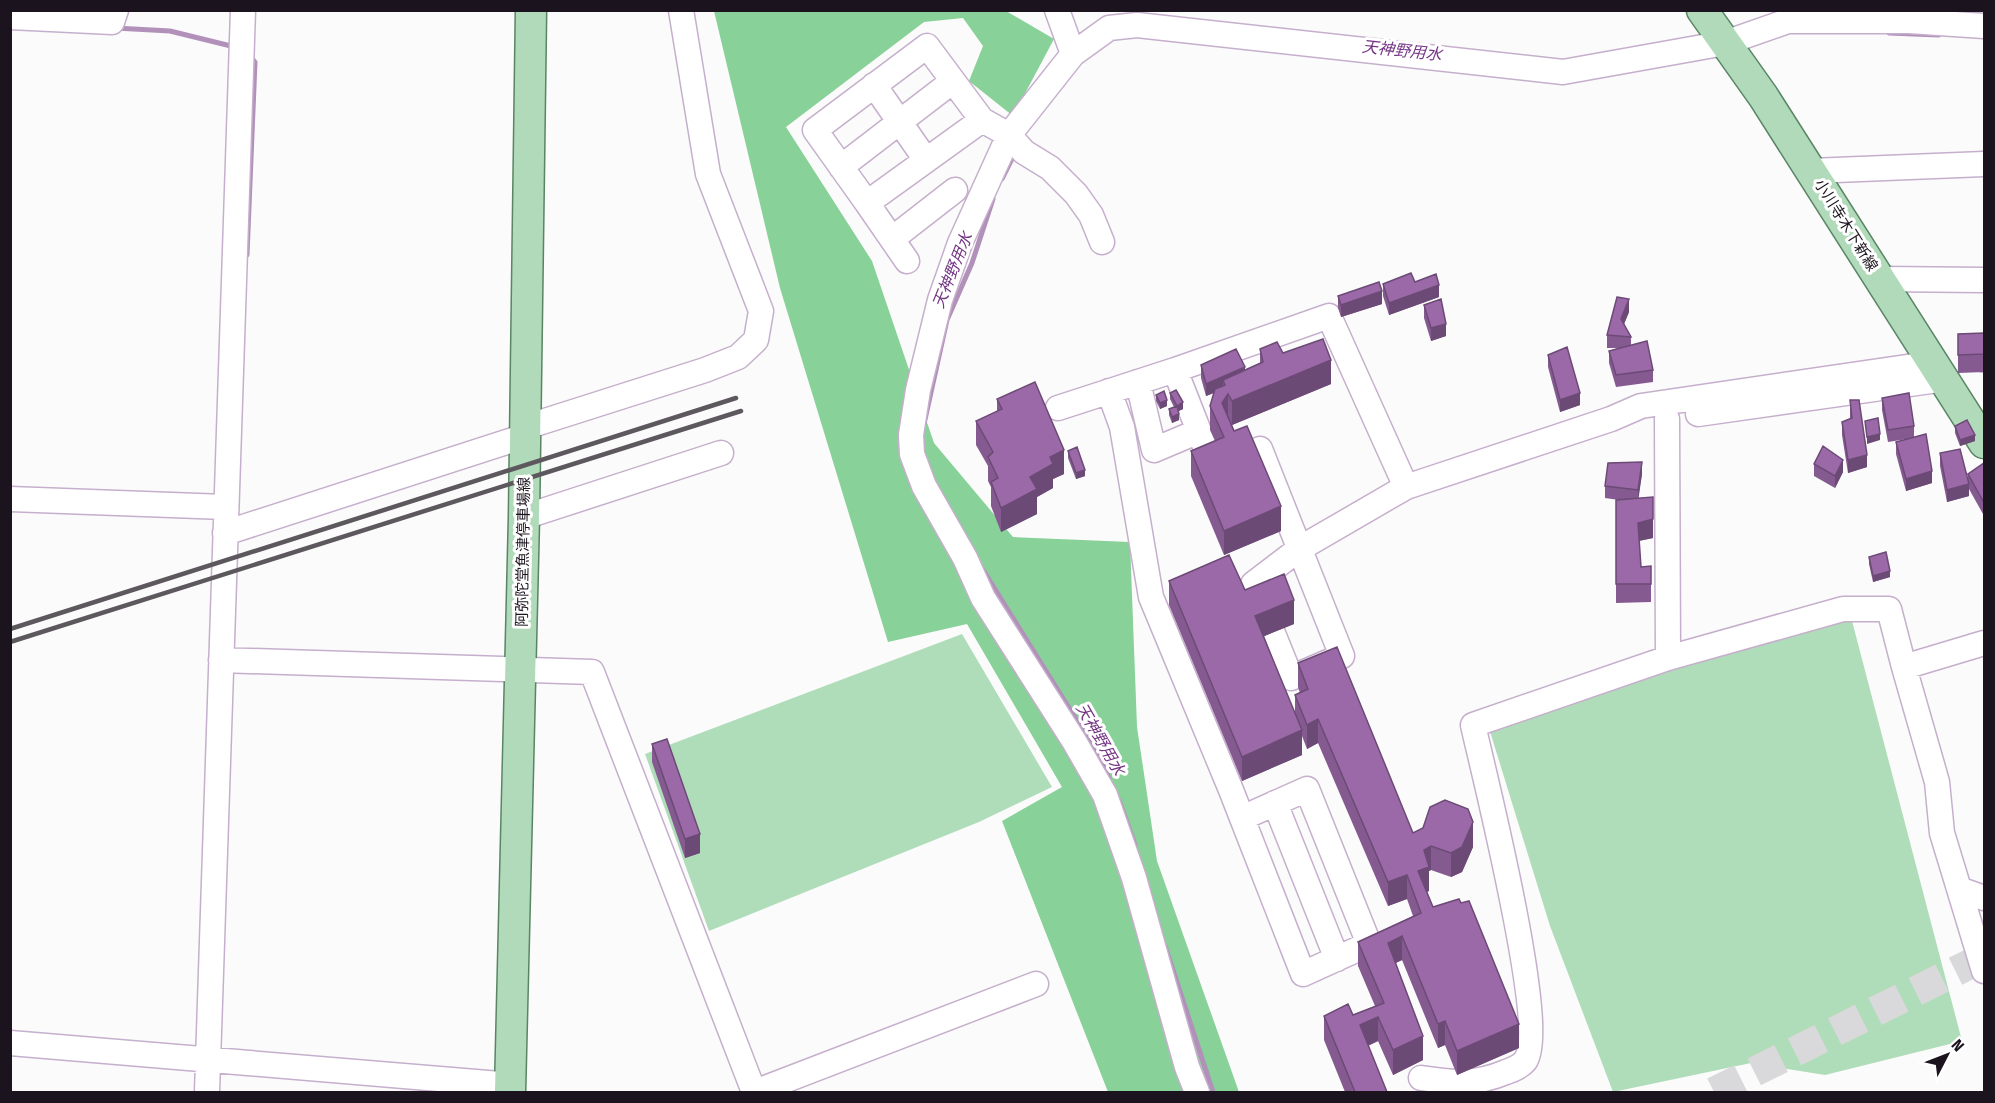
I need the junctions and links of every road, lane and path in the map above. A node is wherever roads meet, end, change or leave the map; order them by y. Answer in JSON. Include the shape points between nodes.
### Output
{"nodes":[{"id":1,"x":117,"y":10,"type":"edge"},
{"id":2,"x":243,"y":10,"type":"edge"},
{"id":3,"x":531,"y":10,"type":"edge"},
{"id":4,"x":681,"y":10,"type":"edge"},
{"id":5,"x":1057,"y":10,"type":"edge"},
{"id":6,"x":1702,"y":10,"type":"edge"},
{"id":7,"x":10,"y":17,"type":"edge"},
{"id":8,"x":1984,"y":26,"type":"edge"},
{"id":9,"x":1725,"y":43,"type":"junction"},
{"id":10,"x":1073,"y":54,"type":"junction"},
{"id":11,"x":953,"y":81,"type":"junction"},
{"id":12,"x":874,"y":85,"type":"junction"},
{"id":13,"x":899,"y":120,"type":"junction"},
{"id":14,"x":981,"y":120,"type":"junction"},
{"id":15,"x":1009,"y":135,"type":"junction"},
{"id":16,"x":926,"y":159,"type":"junction"},
{"id":17,"x":1984,"y":164,"type":"edge"},
{"id":18,"x":841,"y":166,"type":"junction"},
{"id":19,"x":1811,"y":171,"type":"junction"},
{"id":20,"x":955,"y":190,"type":"dead end"},
{"id":21,"x":867,"y":203,"type":"junction"},
{"id":22,"x":892,"y":239,"type":"junction"},
{"id":23,"x":1102,"y":242,"type":"dead end"},
{"id":24,"x":907,"y":261,"type":"dead end"},
{"id":25,"x":1880,"y":279,"type":"junction"},
{"id":26,"x":1984,"y":280,"type":"edge"},
{"id":27,"x":1174,"y":370,"type":"junction"},
{"id":28,"x":1939,"y":371,"type":"junction"},
{"id":29,"x":1138,"y":382,"type":"junction"},
{"id":30,"x":1109,"y":391,"type":"junction"},
{"id":31,"x":1058,"y":408,"type":"dead end"},
{"id":32,"x":1611,"y":419,"type":"junction"},
{"id":33,"x":1667,"y":419,"type":"junction"},
{"id":34,"x":1979,"y":427,"type":"edge"},
{"id":35,"x":525,"y":431,"type":"junction"},
{"id":36,"x":1199,"y":431,"type":"junction"},
{"id":37,"x":1260,"y":449,"type":"edge"},
{"id":38,"x":721,"y":453,"type":"dead end"},
{"id":39,"x":1211,"y":462,"type":"edge"},
{"id":40,"x":1406,"y":487,"type":"junction"},
{"id":41,"x":10,"y":499,"type":"edge"},
{"id":42,"x":225,"y":507,"type":"junction"},
{"id":43,"x":524,"y":517,"type":"junction"},
{"id":44,"x":225,"y":533,"type":"junction"},
{"id":45,"x":1299,"y":549,"type":"junction"},
{"id":46,"x":1984,"y":643,"type":"edge"},
{"id":47,"x":1668,"y":658,"type":"junction"},
{"id":48,"x":221,"y":660,"type":"junction"},
{"id":49,"x":1904,"y":667,"type":"junction"},
{"id":50,"x":520,"y":669,"type":"junction"},
{"id":51,"x":1275,"y":803,"type":"junction"},
{"id":52,"x":1242,"y":818,"type":"junction"},
{"id":53,"x":1959,"y":888,"type":"junction"},
{"id":54,"x":1984,"y":898,"type":"edge"},
{"id":55,"x":1337,"y":959,"type":"junction"},
{"id":56,"x":1984,"y":971,"type":"edge"},
{"id":57,"x":1036,"y":984,"type":"dead end"},
{"id":58,"x":10,"y":1043,"type":"edge"},
{"id":59,"x":210,"y":1059,"type":"junction"},
{"id":60,"x":1421,"y":1078,"type":"dead end"},
{"id":61,"x":510,"y":1089,"type":"edge"},
{"id":62,"x":207,"y":1092,"type":"edge"},
{"id":63,"x":755,"y":1092,"type":"edge"},
{"id":64,"x":1197,"y":1092,"type":"edge"}],
"edges":[{"from":1,"to":7,"type":"street","via":[[112,22]]},
{"from":2,"to":42,"type":"street"},
{"from":3,"to":35,"type":"main road","name":"阿弥陀堂魚津停車場線"},
{"from":4,"to":35,"type":"street","via":[[708,174],[761,311],[756,340],[738,357],[705,370]]},
{"from":5,"to":10,"type":"street"},
{"from":6,"to":9,"type":"main road","name":"小川寺木下新線"},
{"from":8,"to":9,"type":"street","via":[[1909,21],[1788,21]]},
{"from":9,"to":10,"type":"street","via":[[1563,72],[1137,25],[1109,28]]},
{"from":9,"to":19,"type":"main road","name":"小川寺木下新線"},
{"from":10,"to":15,"type":"street"},
{"from":11,"to":12,"type":"street","via":[[927,46]]},
{"from":11,"to":13,"type":"street"},
{"from":11,"to":14,"type":"street"},
{"from":12,"to":13,"type":"street"},
{"from":12,"to":18,"type":"street","via":[[814,130]]},
{"from":13,"to":16,"type":"street"},
{"from":13,"to":18,"type":"street"},
{"from":14,"to":15,"type":"street"},
{"from":14,"to":16,"type":"street"},
{"from":15,"to":23,"type":"street","via":[[1076,194],[1091,215]]},
{"from":15,"to":64,"type":"street","via":[[960,243],[940,300],[918,390],[910,435],[912,454],[924,486],[965,558],[982,598],[1105,795],[1134,878]]},
{"from":16,"to":21,"type":"street"},
{"from":17,"to":19,"type":"street"},
{"from":18,"to":21,"type":"street"},
{"from":19,"to":25,"type":"main road","name":"小川寺木下新線"},
{"from":20,"to":22,"type":"street"},
{"from":21,"to":22,"type":"street"},
{"from":22,"to":24,"type":"street"},
{"from":25,"to":26,"type":"street"},
{"from":25,"to":28,"type":"main road","name":"小川寺木下新線"},
{"from":27,"to":29,"type":"street"},
{"from":27,"to":36,"type":"street"},
{"from":27,"to":40,"type":"street","via":[[1329,316]]},
{"from":28,"to":32,"type":"street","via":[[1641,406]]},
{"from":28,"to":33,"type":"street"},
{"from":28,"to":34,"type":"main road","name":"小川寺木下新線"},
{"from":29,"to":30,"type":"street"},
{"from":29,"to":36,"type":"street","via":[[1154,450]]},
{"from":30,"to":31,"type":"street"},
{"from":30,"to":52,"type":"street","via":[[1122,427],[1151,597]]},
{"from":32,"to":33,"type":"street"},
{"from":32,"to":40,"type":"street"},
{"from":33,"to":47,"type":"street"},
{"from":35,"to":43,"type":"main road","name":"阿弥陀堂魚津停車場線"},
{"from":35,"to":44,"type":"street"},
{"from":36,"to":39,"type":"street"},
{"from":37,"to":45,"type":"street"},
{"from":38,"to":43,"type":"street"},
{"from":40,"to":45,"type":"street"},
{"from":41,"to":42,"type":"street"},
{"from":42,"to":44,"type":"street"},
{"from":43,"to":50,"type":"main road","name":"阿弥陀堂魚津停車場線"},
{"from":44,"to":48,"type":"street"},
{"from":45,"to":45,"type":"street","via":[[1342,656],[1291,678],[1253,584]]},
{"from":46,"to":49,"type":"street"},
{"from":47,"to":49,"type":"street","via":[[1844,609],[1889,609]]},
{"from":47,"to":60,"type":"street","via":[[1473,724],[1517,923],[1532,1037],[1526,1060],[1483,1081]]},
{"from":48,"to":50,"type":"street"},
{"from":48,"to":59,"type":"street"},
{"from":49,"to":53,"type":"street","via":[[1937,782],[1942,833]]},
{"from":50,"to":61,"type":"main road","name":"阿弥陀堂魚津停車場線"},
{"from":50,"to":63,"type":"street","via":[[592,672]]},
{"from":51,"to":52,"type":"street"},
{"from":51,"to":55,"type":"street"},
{"from":51,"to":55,"type":"street","via":[[1307,789],[1369,944]]},
{"from":52,"to":55,"type":"street","via":[[1303,974]]},
{"from":53,"to":54,"type":"street"},
{"from":53,"to":56,"type":"street"},
{"from":57,"to":63,"type":"street"},
{"from":58,"to":59,"type":"street"},
{"from":59,"to":61,"type":"street"},
{"from":59,"to":62,"type":"street"}]}
